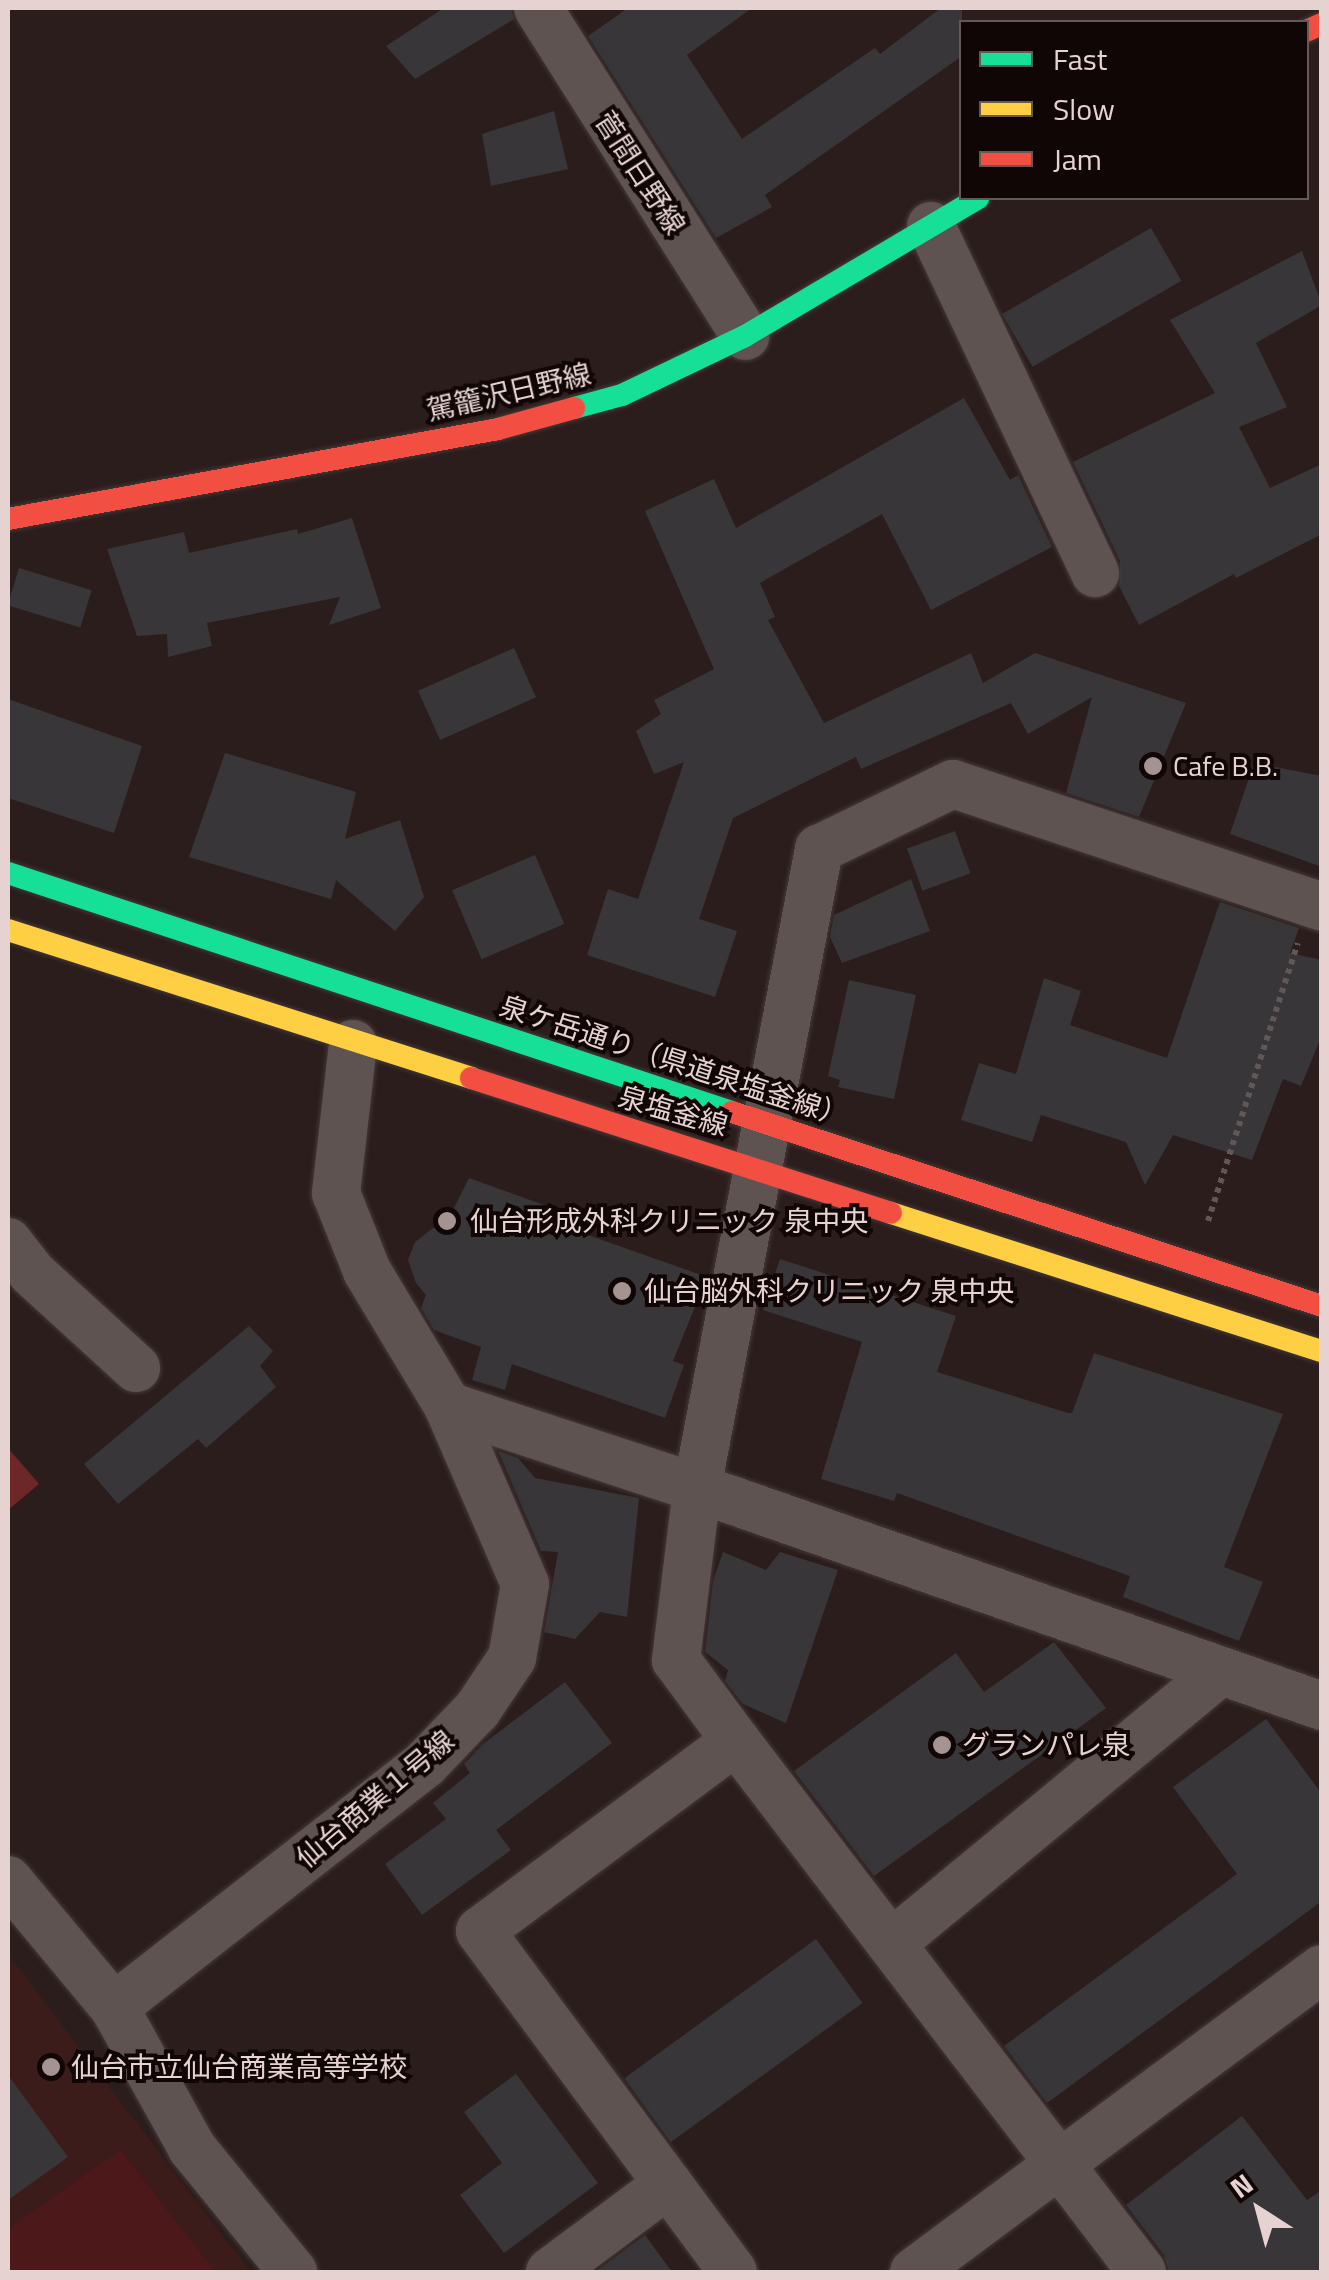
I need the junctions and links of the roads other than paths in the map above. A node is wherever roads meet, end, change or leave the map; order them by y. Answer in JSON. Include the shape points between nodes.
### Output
{"nodes":[{"id":1,"x":538,"y":8,"type":"edge"},
{"id":2,"x":975,"y":200,"type":"edge"},
{"id":3,"x":931,"y":226,"type":"junction"},
{"id":4,"x":745,"y":336,"type":"junction"},
{"id":5,"x":8,"y":519,"type":"edge"},
{"id":6,"x":1095,"y":573,"type":"dead end"},
{"id":7,"x":8,"y":873,"type":"edge"},
{"id":8,"x":1316,"y":906,"type":"edge"},
{"id":9,"x":8,"y":930,"type":"edge"},
{"id":10,"x":353,"y":1044,"type":"junction"},
{"id":11,"x":767,"y":1121,"type":"junction"},
{"id":12,"x":761,"y":1168,"type":"junction"},
{"id":13,"x":8,"y":1242,"type":"edge"},
{"id":14,"x":1322,"y":1306,"type":"edge"},
{"id":15,"x":1322,"y":1350,"type":"edge"},
{"id":16,"x":136,"y":1368,"type":"dead end"},
{"id":17,"x":448,"y":1406,"type":"junction"},
{"id":18,"x":697,"y":1488,"type":"junction"},
{"id":19,"x":1220,"y":1672,"type":"junction"},
{"id":20,"x":1322,"y":1706,"type":"edge"},
{"id":21,"x":736,"y":1741,"type":"junction"},
{"id":22,"x":8,"y":1880,"type":"edge"},
{"id":23,"x":892,"y":1943,"type":"junction"},
{"id":24,"x":1322,"y":1969,"type":"edge"},
{"id":25,"x":114,"y":2007,"type":"junction"},
{"id":26,"x":1062,"y":2165,"type":"junction"},
{"id":27,"x":668,"y":2184,"type":"junction"},
{"id":28,"x":293,"y":2272,"type":"edge"},
{"id":29,"x":550,"y":2272,"type":"edge"},
{"id":30,"x":733,"y":2272,"type":"edge"},
{"id":31,"x":914,"y":2272,"type":"edge"},
{"id":32,"x":1142,"y":2272,"type":"edge"}],
"edges":[{"from":1,"to":4,"type":"street","name":"菅間日野線"},
{"from":2,"to":3,"type":"main road","name":"駕籠沢日野線"},
{"from":3,"to":4,"type":"main road","name":"駕籠沢日野線"},
{"from":3,"to":6,"type":"street"},
{"from":4,"to":5,"type":"main road","name":"駕籠沢日野線","via":[[622,396],[498,429]]},
{"from":7,"to":11,"type":"main road","name":"泉ケ岳通り（県道泉塩釜線）"},
{"from":8,"to":11,"type":"street","via":[[953,784],[819,849]]},
{"from":9,"to":10,"type":"main road","name":"泉塩釜線"},
{"from":10,"to":12,"type":"main road","name":"泉塩釜線"},
{"from":10,"to":17,"type":"street","name":"仙台商業１号線","via":[[336,1193],[367,1271]]},
{"from":11,"to":12,"type":"street"},
{"from":11,"to":14,"type":"main road","name":"泉ケ岳通り（県道泉塩釜線）"},
{"from":12,"to":15,"type":"main road","name":"泉塩釜線"},
{"from":12,"to":18,"type":"street"},
{"from":13,"to":16,"type":"street"},
{"from":17,"to":18,"type":"street"},
{"from":17,"to":25,"type":"street","name":"仙台商業１号線","via":[[525,1584],[512,1658],[477,1710],[425,1764]]},
{"from":18,"to":19,"type":"street"},
{"from":18,"to":21,"type":"street","via":[[676,1660]]},
{"from":19,"to":20,"type":"street"},
{"from":19,"to":23,"type":"street"},
{"from":21,"to":23,"type":"street"},
{"from":21,"to":27,"type":"street","via":[[480,1931]]},
{"from":22,"to":25,"type":"street"},
{"from":23,"to":26,"type":"street"},
{"from":24,"to":26,"type":"street"},
{"from":25,"to":28,"type":"street","via":[[192,2148]]},
{"from":26,"to":31,"type":"street"},
{"from":26,"to":32,"type":"street"},
{"from":27,"to":29,"type":"street"},
{"from":27,"to":30,"type":"street"}]}
